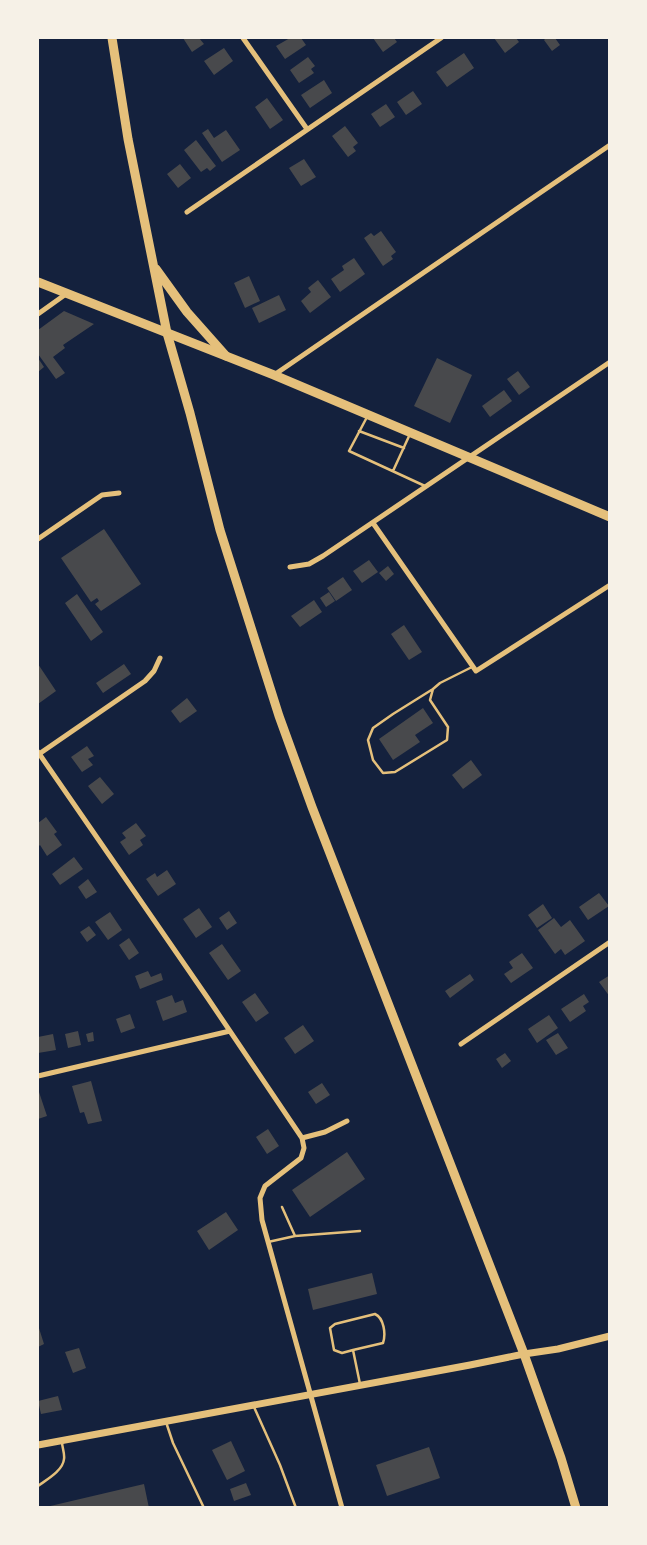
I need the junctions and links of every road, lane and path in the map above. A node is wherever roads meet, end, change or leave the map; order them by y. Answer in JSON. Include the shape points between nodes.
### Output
{"nodes":[{"id":1,"x":112,"y":38,"type":"edge"},
{"id":2,"x":243,"y":38,"type":"edge"},
{"id":3,"x":441,"y":38,"type":"edge"},
{"id":4,"x":307,"y":129,"type":"junction"},
{"id":5,"x":610,"y":145,"type":"edge"},
{"id":6,"x":187,"y":212,"type":"dead end"},
{"id":7,"x":153,"y":266,"type":"junction"},
{"id":8,"x":38,"y":282,"type":"edge"},
{"id":9,"x":66,"y":294,"type":"junction"},
{"id":10,"x":38,"y":314,"type":"edge"},
{"id":11,"x":167,"y":333,"type":"junction"},
{"id":12,"x":226,"y":356,"type":"junction"},
{"id":13,"x":610,"y":362,"type":"edge"},
{"id":14,"x":274,"y":374,"type":"junction"},
{"id":15,"x":368,"y":414,"type":"junction"},
{"id":16,"x":360,"y":431,"type":"junction"},
{"id":17,"x":411,"y":432,"type":"junction"},
{"id":18,"x":404,"y":448,"type":"junction"},
{"id":19,"x":470,"y":457,"type":"junction"},
{"id":20,"x":393,"y":472,"type":"junction"},
{"id":21,"x":426,"y":487,"type":"junction"},
{"id":22,"x":119,"y":492,"type":"dead end"},
{"id":23,"x":610,"y":517,"type":"edge"},
{"id":24,"x":373,"y":523,"type":"junction"},
{"id":25,"x":38,"y":540,"type":"edge"},
{"id":26,"x":290,"y":567,"type":"dead end"},
{"id":27,"x":610,"y":585,"type":"edge"},
{"id":28,"x":160,"y":658,"type":"dead end"},
{"id":29,"x":475,"y":668,"type":"junction"},
{"id":30,"x":433,"y":689,"type":"junction"},
{"id":31,"x":38,"y":753,"type":"edge"},
{"id":32,"x":610,"y":942,"type":"edge"},
{"id":33,"x":230,"y":1031,"type":"junction"},
{"id":34,"x":461,"y":1044,"type":"dead end"},
{"id":35,"x":38,"y":1076,"type":"edge"},
{"id":36,"x":347,"y":1121,"type":"dead end"},
{"id":37,"x":302,"y":1138,"type":"junction"},
{"id":38,"x":282,"y":1207,"type":"dead end"},
{"id":39,"x":360,"y":1231,"type":"dead end"},
{"id":40,"x":295,"y":1236,"type":"junction"},
{"id":41,"x":268,"y":1242,"type":"junction"},
{"id":42,"x":610,"y":1336,"type":"edge"},
{"id":43,"x":353,"y":1350,"type":"junction"},
{"id":44,"x":524,"y":1354,"type":"junction"},
{"id":45,"x":360,"y":1385,"type":"junction"},
{"id":46,"x":311,"y":1394,"type":"junction"},
{"id":47,"x":253,"y":1405,"type":"junction"},
{"id":48,"x":166,"y":1421,"type":"junction"},
{"id":49,"x":62,"y":1441,"type":"junction"},
{"id":50,"x":38,"y":1445,"type":"edge"},
{"id":51,"x":38,"y":1486,"type":"edge"},
{"id":52,"x":204,"y":1508,"type":"edge"},
{"id":53,"x":296,"y":1508,"type":"edge"},
{"id":54,"x":342,"y":1508,"type":"edge"},
{"id":55,"x":576,"y":1508,"type":"edge"}],
"edges":[{"from":1,"to":7,"type":"main road"},
{"from":2,"to":4,"type":"street"},
{"from":3,"to":4,"type":"street"},
{"from":4,"to":6,"type":"street"},
{"from":5,"to":14,"type":"street"},
{"from":7,"to":11,"type":"main road"},
{"from":7,"to":12,"type":"main road","via":[[187,312]]},
{"from":8,"to":9,"type":"main road"},
{"from":9,"to":10,"type":"street"},
{"from":9,"to":11,"type":"main road"},
{"from":11,"to":12,"type":"main road"},
{"from":11,"to":44,"type":"main road","via":[[220,530],[279,716]]},
{"from":12,"to":14,"type":"main road"},
{"from":13,"to":19,"type":"street"},
{"from":14,"to":15,"type":"main road"},
{"from":15,"to":16,"type":"lane"},
{"from":15,"to":17,"type":"main road"},
{"from":16,"to":18,"type":"lane"},
{"from":16,"to":20,"type":"lane","via":[[349,451]]},
{"from":17,"to":18,"type":"lane"},
{"from":17,"to":19,"type":"main road"},
{"from":18,"to":20,"type":"lane"},
{"from":19,"to":21,"type":"street"},
{"from":19,"to":23,"type":"main road"},
{"from":20,"to":21,"type":"lane"},
{"from":21,"to":24,"type":"street"},
{"from":22,"to":25,"type":"street","via":[[102,495]]},
{"from":24,"to":26,"type":"street","via":[[309,564]]},
{"from":24,"to":29,"type":"street"},
{"from":27,"to":29,"type":"street"},
{"from":28,"to":31,"type":"street","via":[[145,681]]},
{"from":29,"to":30,"type":"lane"},
{"from":30,"to":30,"type":"lane","via":[[430,700],[448,727],[447,740],[395,772],[383,773],[373,760],[368,740],[373,728]]},
{"from":31,"to":33,"type":"street"},
{"from":32,"to":34,"type":"street"},
{"from":33,"to":35,"type":"street"},
{"from":33,"to":37,"type":"street"},
{"from":36,"to":37,"type":"street","via":[[325,1132]]},
{"from":37,"to":41,"type":"street","via":[[301,1158],[266,1186],[260,1198]]},
{"from":38,"to":40,"type":"lane"},
{"from":39,"to":40,"type":"lane"},
{"from":40,"to":41,"type":"lane"},
{"from":41,"to":46,"type":"street"},
{"from":42,"to":44,"type":"street"},
{"from":43,"to":43,"type":"lane","via":[[384,1343],[379,1315],[335,1324],[330,1328],[334,1350],[342,1353]]},
{"from":43,"to":45,"type":"lane"},
{"from":44,"to":45,"type":"street"},
{"from":44,"to":55,"type":"main road"},
{"from":45,"to":46,"type":"street"},
{"from":46,"to":47,"type":"street"},
{"from":46,"to":54,"type":"street"},
{"from":47,"to":48,"type":"street"},
{"from":47,"to":53,"type":"lane"},
{"from":48,"to":49,"type":"street"},
{"from":48,"to":52,"type":"lane"},
{"from":49,"to":50,"type":"street"},
{"from":49,"to":51,"type":"lane","via":[[62,1465]]}]}
